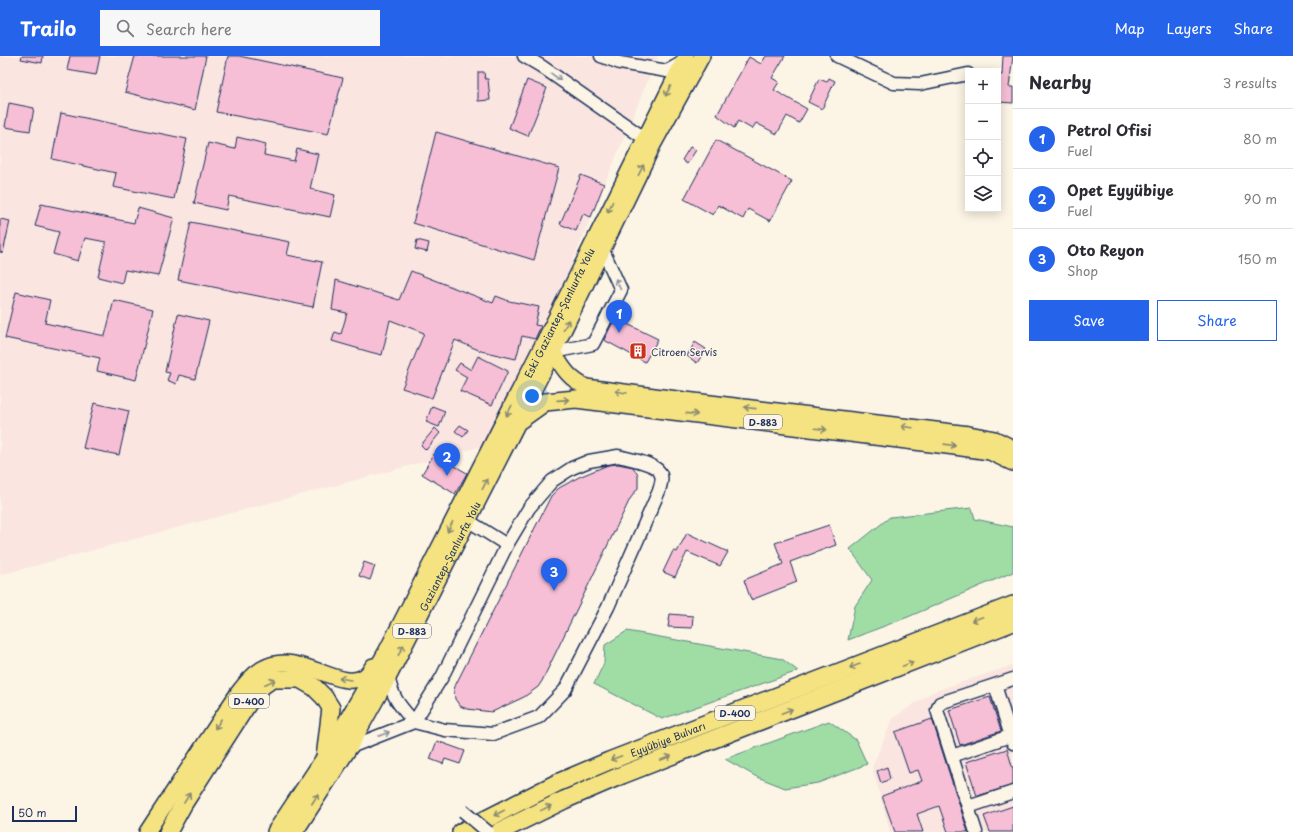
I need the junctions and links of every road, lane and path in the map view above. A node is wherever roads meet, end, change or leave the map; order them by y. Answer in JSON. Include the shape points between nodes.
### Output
{"nodes":[{"id":1,"x":524,"y":56,"type":"edge"},
{"id":2,"x":601,"y":56,"type":"edge"},
{"id":3,"x":702,"y":56,"type":"edge"},
{"id":4,"x":837,"y":56,"type":"edge"},
{"id":5,"x":684,"y":59,"type":"edge"},
{"id":6,"x":543,"y":61,"type":"edge"},
{"id":7,"x":965,"y":75,"type":"edge"},
{"id":8,"x":644,"y":138,"type":"junction"},
{"id":9,"x":602,"y":250,"type":"junction"},
{"id":10,"x":553,"y":352,"type":"junction"},
{"id":11,"x":516,"y":422,"type":"junction"},
{"id":12,"x":1013,"y":448,"type":"edge"},
{"id":13,"x":1013,"y":462,"type":"edge"},
{"id":14,"x":467,"y":520,"type":"junction"},
{"id":15,"x":507,"y":545,"type":"junction"},
{"id":16,"x":1013,"y":605,"type":"edge"},
{"id":17,"x":1013,"y":622,"type":"edge"},
{"id":18,"x":386,"y":652,"type":"junction"},
{"id":19,"x":388,"y":676,"type":"junction"},
{"id":20,"x":1013,"y":679,"type":"edge"},
{"id":21,"x":995,"y":685,"type":"junction"},
{"id":22,"x":414,"y":722,"type":"junction"},
{"id":23,"x":1012,"y":739,"type":"edge"},
{"id":24,"x":348,"y":748,"type":"junction"},
{"id":25,"x":952,"y":756,"type":"junction"},
{"id":26,"x":325,"y":758,"type":"junction"},
{"id":27,"x":1013,"y":792,"type":"edge"},
{"id":28,"x":968,"y":807,"type":"junction"},
{"id":29,"x":463,"y":812,"type":"dead end"},
{"id":30,"x":147,"y":832,"type":"edge"},
{"id":31,"x":168,"y":832,"type":"edge"},
{"id":32,"x":276,"y":832,"type":"edge"},
{"id":33,"x":294,"y":832,"type":"edge"},
{"id":34,"x":461,"y":832,"type":"edge"},
{"id":35,"x":488,"y":832,"type":"edge"},
{"id":36,"x":499,"y":832,"type":"edge"},
{"id":37,"x":976,"y":832,"type":"edge"}],
"edges":[{"from":1,"to":6,"type":"street"},
{"from":2,"to":5,"type":"street","via":[[620,63],[667,71]]},
{"from":9,"to":3,"type":"main road","name":"Eski Gaziantep-Şanlıurfa Yolu","one_way":true,"via":[[653,145]]},
{"from":4,"to":7,"type":"street","via":[[894,83],[920,84]]},
{"from":5,"to":8,"type":"main road","name":"Eski Gaziantep-Şanlıurfa Yolu","one_way":true},
{"from":6,"to":8,"type":"street","one_way":true},
{"from":8,"to":18,"type":"main road","name":"Eski Gaziantep-Şanlıurfa Yolu","one_way":true,"via":[[543,344]]},
{"from":10,"to":9,"type":"main road","name":"Eski Gaziantep-Şanlıurfa Yolu","one_way":true},
{"from":10,"to":9,"type":"street","one_way":true,"via":[[593,344],[621,290]]},
{"from":10,"to":11,"type":"main road","name":"Eski Gaziantep-Şanlıurfa Yolu"},
{"from":12,"to":10,"type":"main road","one_way":true,"via":[[995,439],[969,434],[676,400],[586,386],[574,381],[564,371]]},
{"from":11,"to":13,"type":"highway","number":"D-883","one_way":true,"via":[[545,402],[576,399],[990,451]]},
{"from":14,"to":11,"type":"highway","name":"Gaziantep-Şanlıurfa Yolu","number":"D-883","one_way":true},
{"from":14,"to":15,"type":"street"},
{"from":19,"to":14,"type":"highway","name":"Gaziantep-Şanlıurfa Yolu","number":"D-883","one_way":true},
{"from":15,"to":22,"type":"street","via":[[442,677]]},
{"from":15,"to":22,"type":"street","via":[[529,508],[552,481],[572,468],[589,461],[618,456],[637,460],[659,471],[662,477],[659,491],[608,607],[565,690],[539,717],[493,734],[445,730]]},
{"from":16,"to":34,"type":"highway","name":"Eyyübiye Bulvarı","number":"D-400","one_way":true,"via":[[609,760]]},
{"from":36,"to":17,"type":"highway","name":"Eyyübiye Bulvarı","number":"D-400","one_way":true,"via":[[622,775]]},
{"from":18,"to":26,"type":"main road","name":"Eski Gaziantep-Şanlıurfa Yolu"},
{"from":18,"to":30,"type":"main road","one_way":true,"via":[[366,676],[356,680],[345,680],[292,662],[263,668],[252,676],[238,693]]},
{"from":19,"to":22,"type":"street","via":[[391,690],[400,707]]},
{"from":19,"to":24,"type":"highway","name":"Gaziantep-Şanlıurfa Yolu","number":"D-883"},
{"from":20,"to":21,"type":"street"},
{"from":21,"to":23,"type":"street"},
{"from":21,"to":25,"type":"street","via":[[940,703],[937,710]]},
{"from":24,"to":22,"type":"street","one_way":true},
{"from":23,"to":25,"type":"street"},
{"from":33,"to":24,"type":"highway","name":"Gaziantep-Şanlıurfa Yolu","number":"D-883","one_way":true},
{"from":25,"to":28,"type":"street"},
{"from":31,"to":26,"type":"highway","number":"D-400","one_way":true,"via":[[184,802],[252,697],[272,679],[300,679],[314,687],[332,708]]},
{"from":26,"to":32,"type":"highway","number":"D-400"},
{"from":27,"to":28,"type":"street"},
{"from":28,"to":37,"type":"street"},
{"from":29,"to":35,"type":"street","bridge":true}]}
